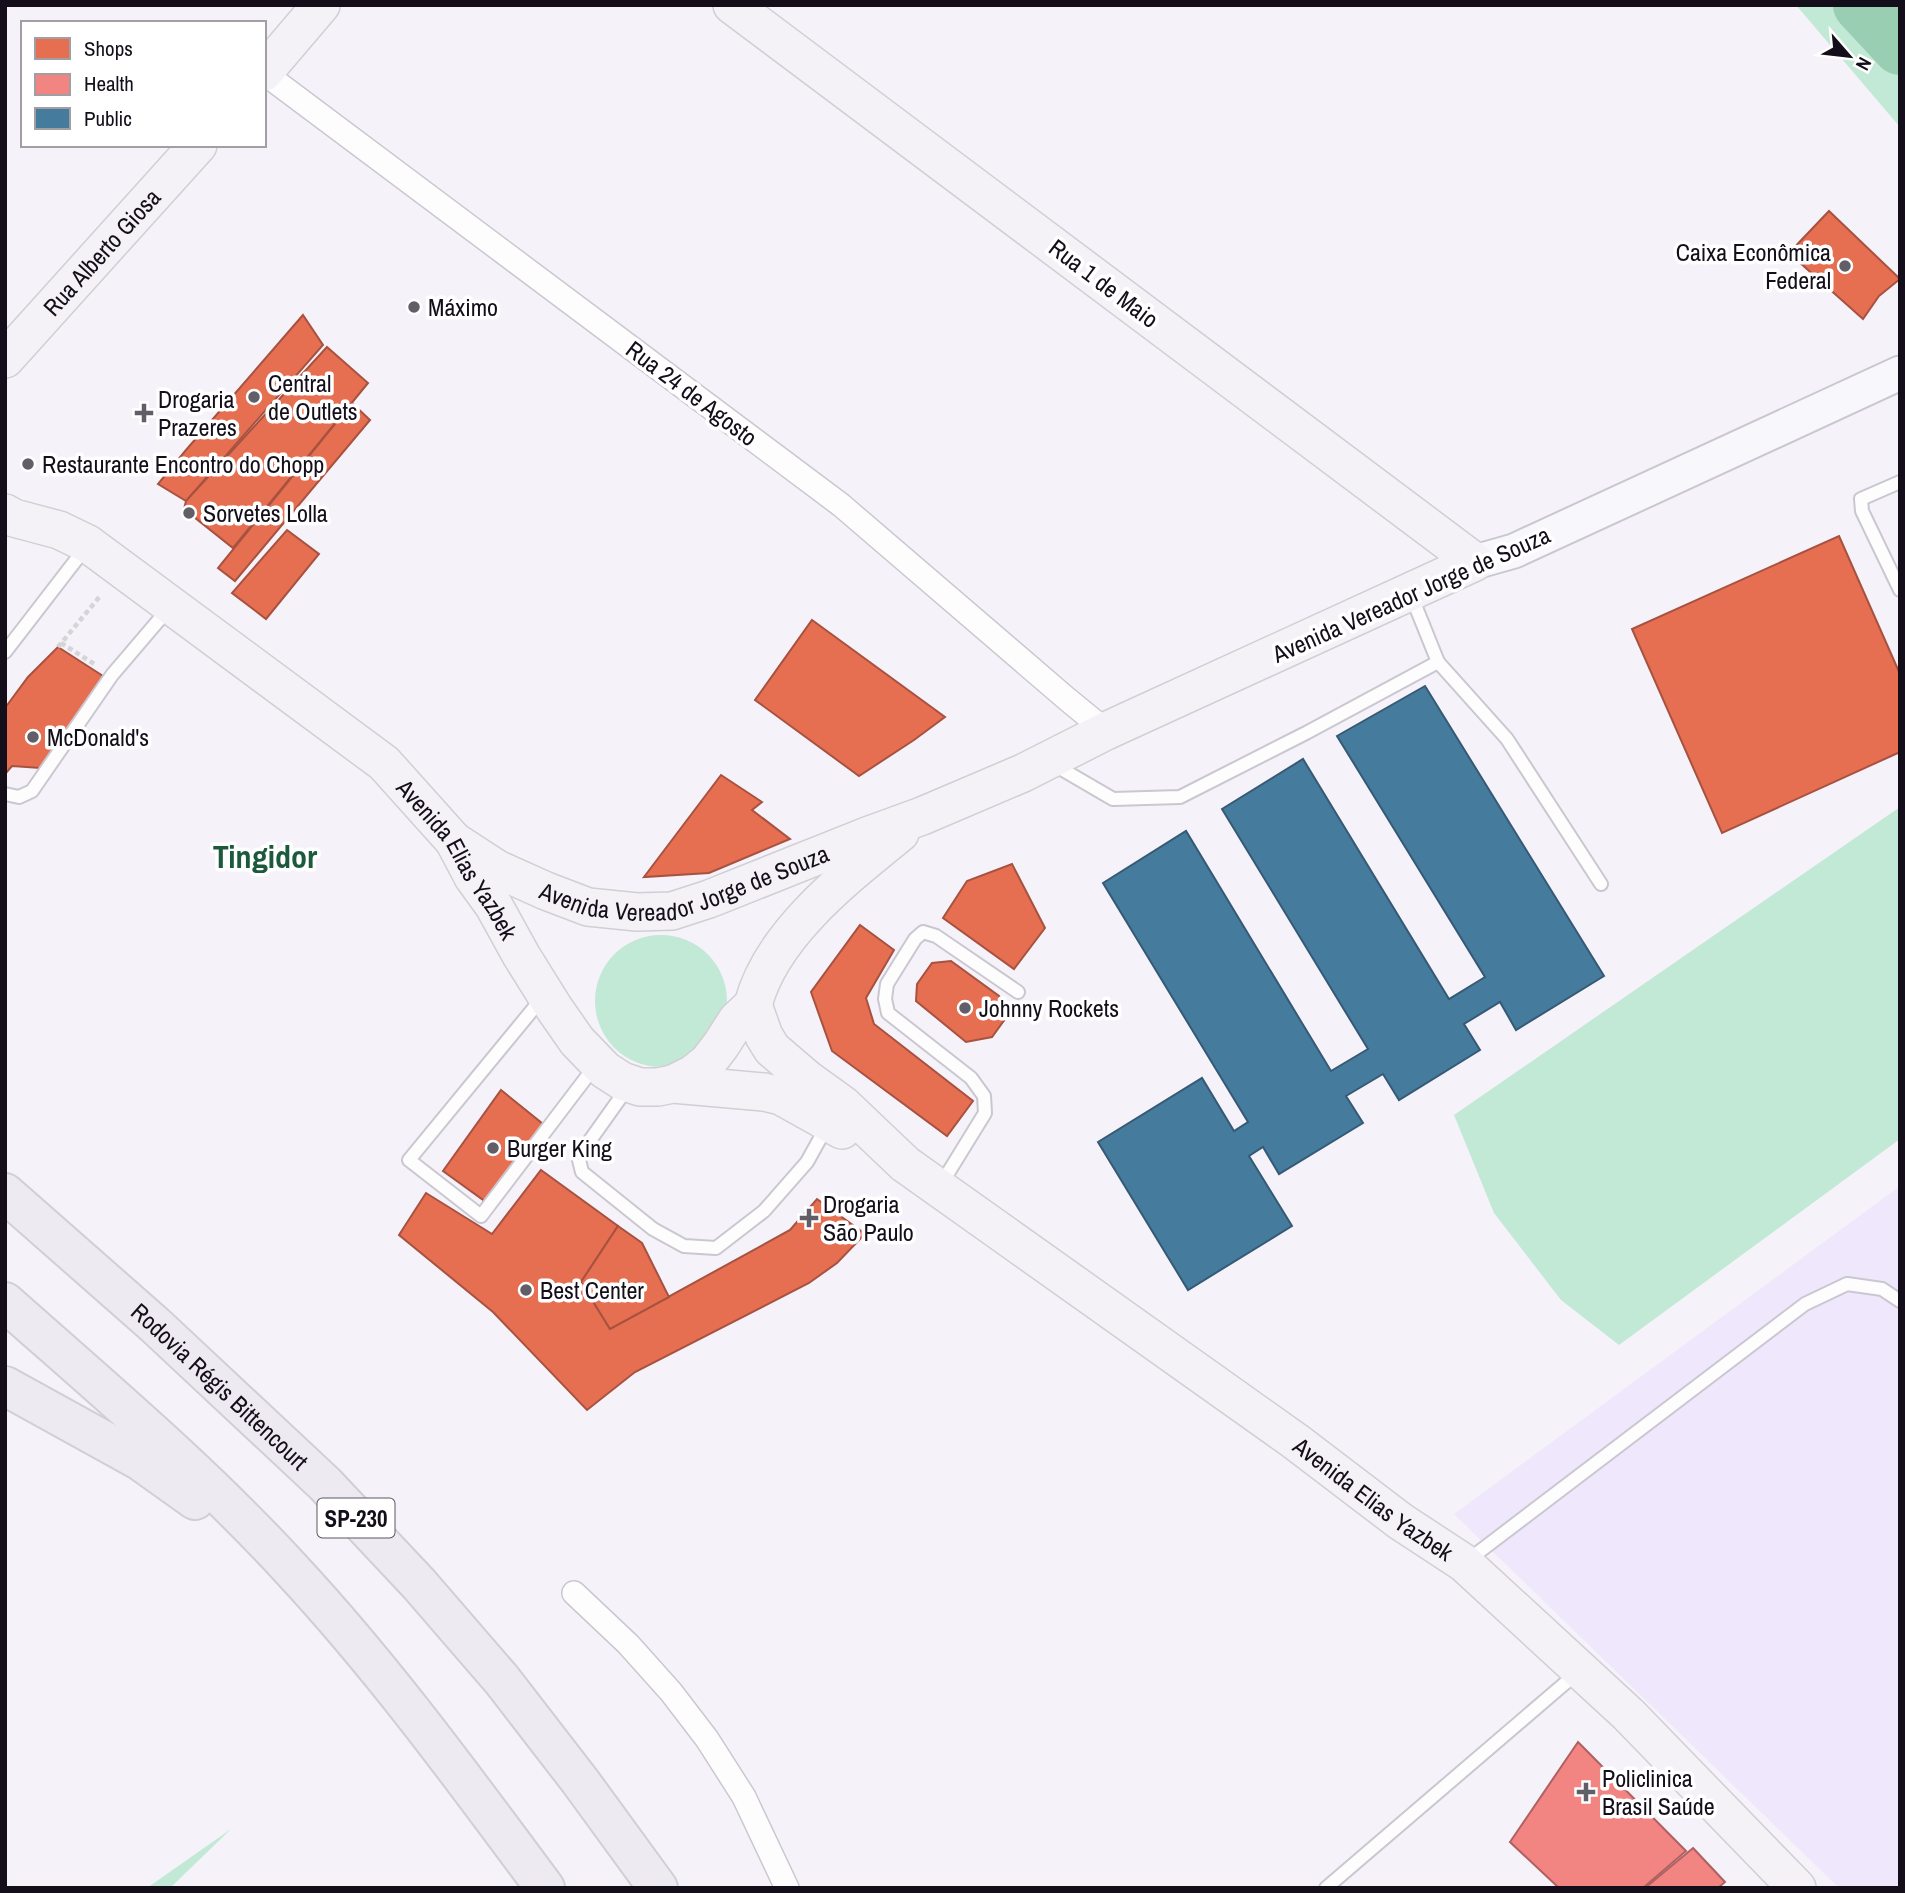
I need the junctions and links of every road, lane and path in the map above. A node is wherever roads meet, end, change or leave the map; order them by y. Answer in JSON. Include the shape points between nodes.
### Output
{"nodes":[{"id":1,"x":321,"y":5,"type":"edge"},
{"id":2,"x":732,"y":5,"type":"edge"},
{"id":3,"x":266,"y":70,"type":"edge"},
{"id":4,"x":266,"y":74,"type":"edge"},
{"id":5,"x":196,"y":147,"type":"edge"},
{"id":6,"x":5,"y":359,"type":"edge"},
{"id":7,"x":1900,"y":373,"type":"edge"},
{"id":8,"x":1900,"y":482,"type":"edge"},
{"id":9,"x":1412,"y":515,"type":"junction"},
{"id":10,"x":10,"y":520,"type":"edge"},
{"id":11,"x":88,"y":544,"type":"junction"},
{"id":12,"x":1475,"y":562,"type":"junction"},
{"id":13,"x":122,"y":570,"type":"junction"},
{"id":14,"x":1900,"y":590,"type":"edge"},
{"id":15,"x":1410,"y":591,"type":"junction"},
{"id":16,"x":171,"y":606,"type":"junction"},
{"id":17,"x":5,"y":652,"type":"edge"},
{"id":18,"x":1438,"y":662,"type":"junction"},
{"id":19,"x":112,"y":674,"type":"junction"},
{"id":20,"x":1106,"y":731,"type":"junction"},
{"id":21,"x":1049,"y":761,"type":"junction"},
{"id":22,"x":5,"y":794,"type":"edge"},
{"id":23,"x":922,"y":816,"type":"junction"},
{"id":24,"x":454,"y":841,"type":"junction"},
{"id":25,"x":1601,"y":884,"type":"dead end"},
{"id":26,"x":1018,"y":992,"type":"dead end"},
{"id":27,"x":546,"y":994,"type":"junction"},
{"id":28,"x":753,"y":1005,"type":"junction"},
{"id":29,"x":598,"y":1063,"type":"junction"},
{"id":30,"x":630,"y":1084,"type":"junction"},
{"id":31,"x":673,"y":1084,"type":"junction"},
{"id":32,"x":829,"y":1122,"type":"junction"},
{"id":33,"x":905,"y":1164,"type":"junction"},
{"id":34,"x":938,"y":1189,"type":"junction"},
{"id":35,"x":5,"y":1193,"type":"edge"},
{"id":36,"x":1900,"y":1301,"type":"edge"},
{"id":37,"x":5,"y":1302,"type":"edge"},
{"id":38,"x":5,"y":1386,"type":"edge"},
{"id":39,"x":1464,"y":1563,"type":"junction"},
{"id":40,"x":291,"y":1569,"type":"junction"},
{"id":41,"x":574,"y":1593,"type":"dead end"},
{"id":42,"x":1580,"y":1670,"type":"junction"},
{"id":43,"x":545,"y":1888,"type":"edge"},
{"id":44,"x":658,"y":1888,"type":"edge"},
{"id":45,"x":786,"y":1888,"type":"edge"},
{"id":46,"x":1326,"y":1888,"type":"edge"},
{"id":47,"x":1797,"y":1888,"type":"edge"}],
"edges":[{"from":1,"to":3,"type":"main road"},
{"from":2,"to":9,"type":"main road","name":"Rua 1 de Maio"},
{"from":4,"to":20,"type":"street","name":"Rua 24 de Agosto","via":[[841,505]]},
{"from":5,"to":6,"type":"main road","name":"Rua Alberto Giosa"},
{"from":7,"to":12,"type":"main road","name":"Avenida Vereador Jorge de Souza","via":[[1514,551]]},
{"from":8,"to":14,"type":"lane","via":[[1861,499],[1862,511]]},
{"from":9,"to":12,"type":"main road","name":"Rua 1 de Maio"},
{"from":9,"to":15,"type":"main road","via":[[1420,544]]},
{"from":10,"to":11,"type":"main road","name":"Avenida Elias Yazbek","via":[[59,530]]},
{"from":11,"to":13,"type":"main road","name":"Avenida Elias Yazbek"},
{"from":11,"to":17,"type":"lane"},
{"from":12,"to":15,"type":"main road","name":"Avenida Vereador Jorge de Souza"},
{"from":13,"to":16,"type":"main road","name":"Avenida Elias Yazbek"},
{"from":13,"to":19,"type":"path","via":[[59,645]]},
{"from":15,"to":18,"type":"lane"},
{"from":15,"to":20,"type":"main road","name":"Avenida Vereador Jorge de Souza"},
{"from":16,"to":19,"type":"lane"},
{"from":16,"to":24,"type":"main road","name":"Avenida Elias Yazbek","via":[[384,763]]},
{"from":18,"to":21,"type":"lane","via":[[1180,797],[1113,799]]},
{"from":18,"to":25,"type":"lane","via":[[1507,738]]},
{"from":19,"to":22,"type":"lane","via":[[32,791],[19,797]]},
{"from":20,"to":21,"type":"main road","name":"Avenida Vereador Jorge de Souza"},
{"from":21,"to":23,"type":"main road","name":"Avenida Vereador Jorge de Souza"},
{"from":23,"to":24,"type":"main road","name":"Avenida Vereador Jorge de Souza","via":[[672,911],[588,907],[496,869]]},
{"from":23,"to":28,"type":"main road","name":"Avenida Vereador Jorge de Souza","via":[[815,907],[774,959]]},
{"from":24,"to":27,"type":"main road","name":"Avenida Elias Yazbek"},
{"from":26,"to":34,"type":"lane","via":[[936,936],[923,932],[887,984],[888,1013],[971,1078],[984,1096],[985,1112]]},
{"from":27,"to":29,"type":"main road","name":"Avenida Elias Yazbek","via":[[577,1041]]},
{"from":27,"to":29,"type":"lane","via":[[410,1160],[481,1216]]},
{"from":28,"to":31,"type":"main road","via":[[708,1062]]},
{"from":28,"to":33,"type":"main road","name":"Avenida Elias Yazbek","via":[[772,1049],[843,1105]]},
{"from":29,"to":30,"type":"main road","name":"Avenida Elias Yazbek"},
{"from":30,"to":31,"type":"main road","name":"Avenida Elias Yazbek"},
{"from":30,"to":32,"type":"lane","via":[[586,1146],[579,1160],[582,1172],[653,1229],[684,1245],[716,1248],[764,1211],[807,1162]]},
{"from":31,"to":32,"type":"main road","name":"Avenida Elias Yazbek","via":[[781,1096]]},
{"from":32,"to":33,"type":"main road","name":"Avenida Elias Yazbek"},
{"from":33,"to":34,"type":"main road","name":"Avenida Elias Yazbek"},
{"from":34,"to":39,"type":"main road","name":"Avenida Elias Yazbek"},
{"from":35,"to":44,"type":"highway","name":"Rodovia Régis Bittencourt","number":"SP-230","via":[[305,1465],[409,1574],[502,1680]]},
{"from":36,"to":39,"type":"lane","via":[[1882,1289],[1847,1284],[1805,1304]]},
{"from":37,"to":40,"type":"highway","via":[[181,1458]]},
{"from":38,"to":40,"type":"highway","via":[[139,1460]]},
{"from":39,"to":42,"type":"main road","name":"Avenida Elias Yazbek"},
{"from":40,"to":43,"type":"highway","via":[[442,1749]]},
{"from":41,"to":45,"type":"street","via":[[628,1644],[707,1739],[744,1797]]},
{"from":42,"to":46,"type":"lane"},
{"from":42,"to":47,"type":"main road","name":"Avenida Elias Yazbek"}]}
